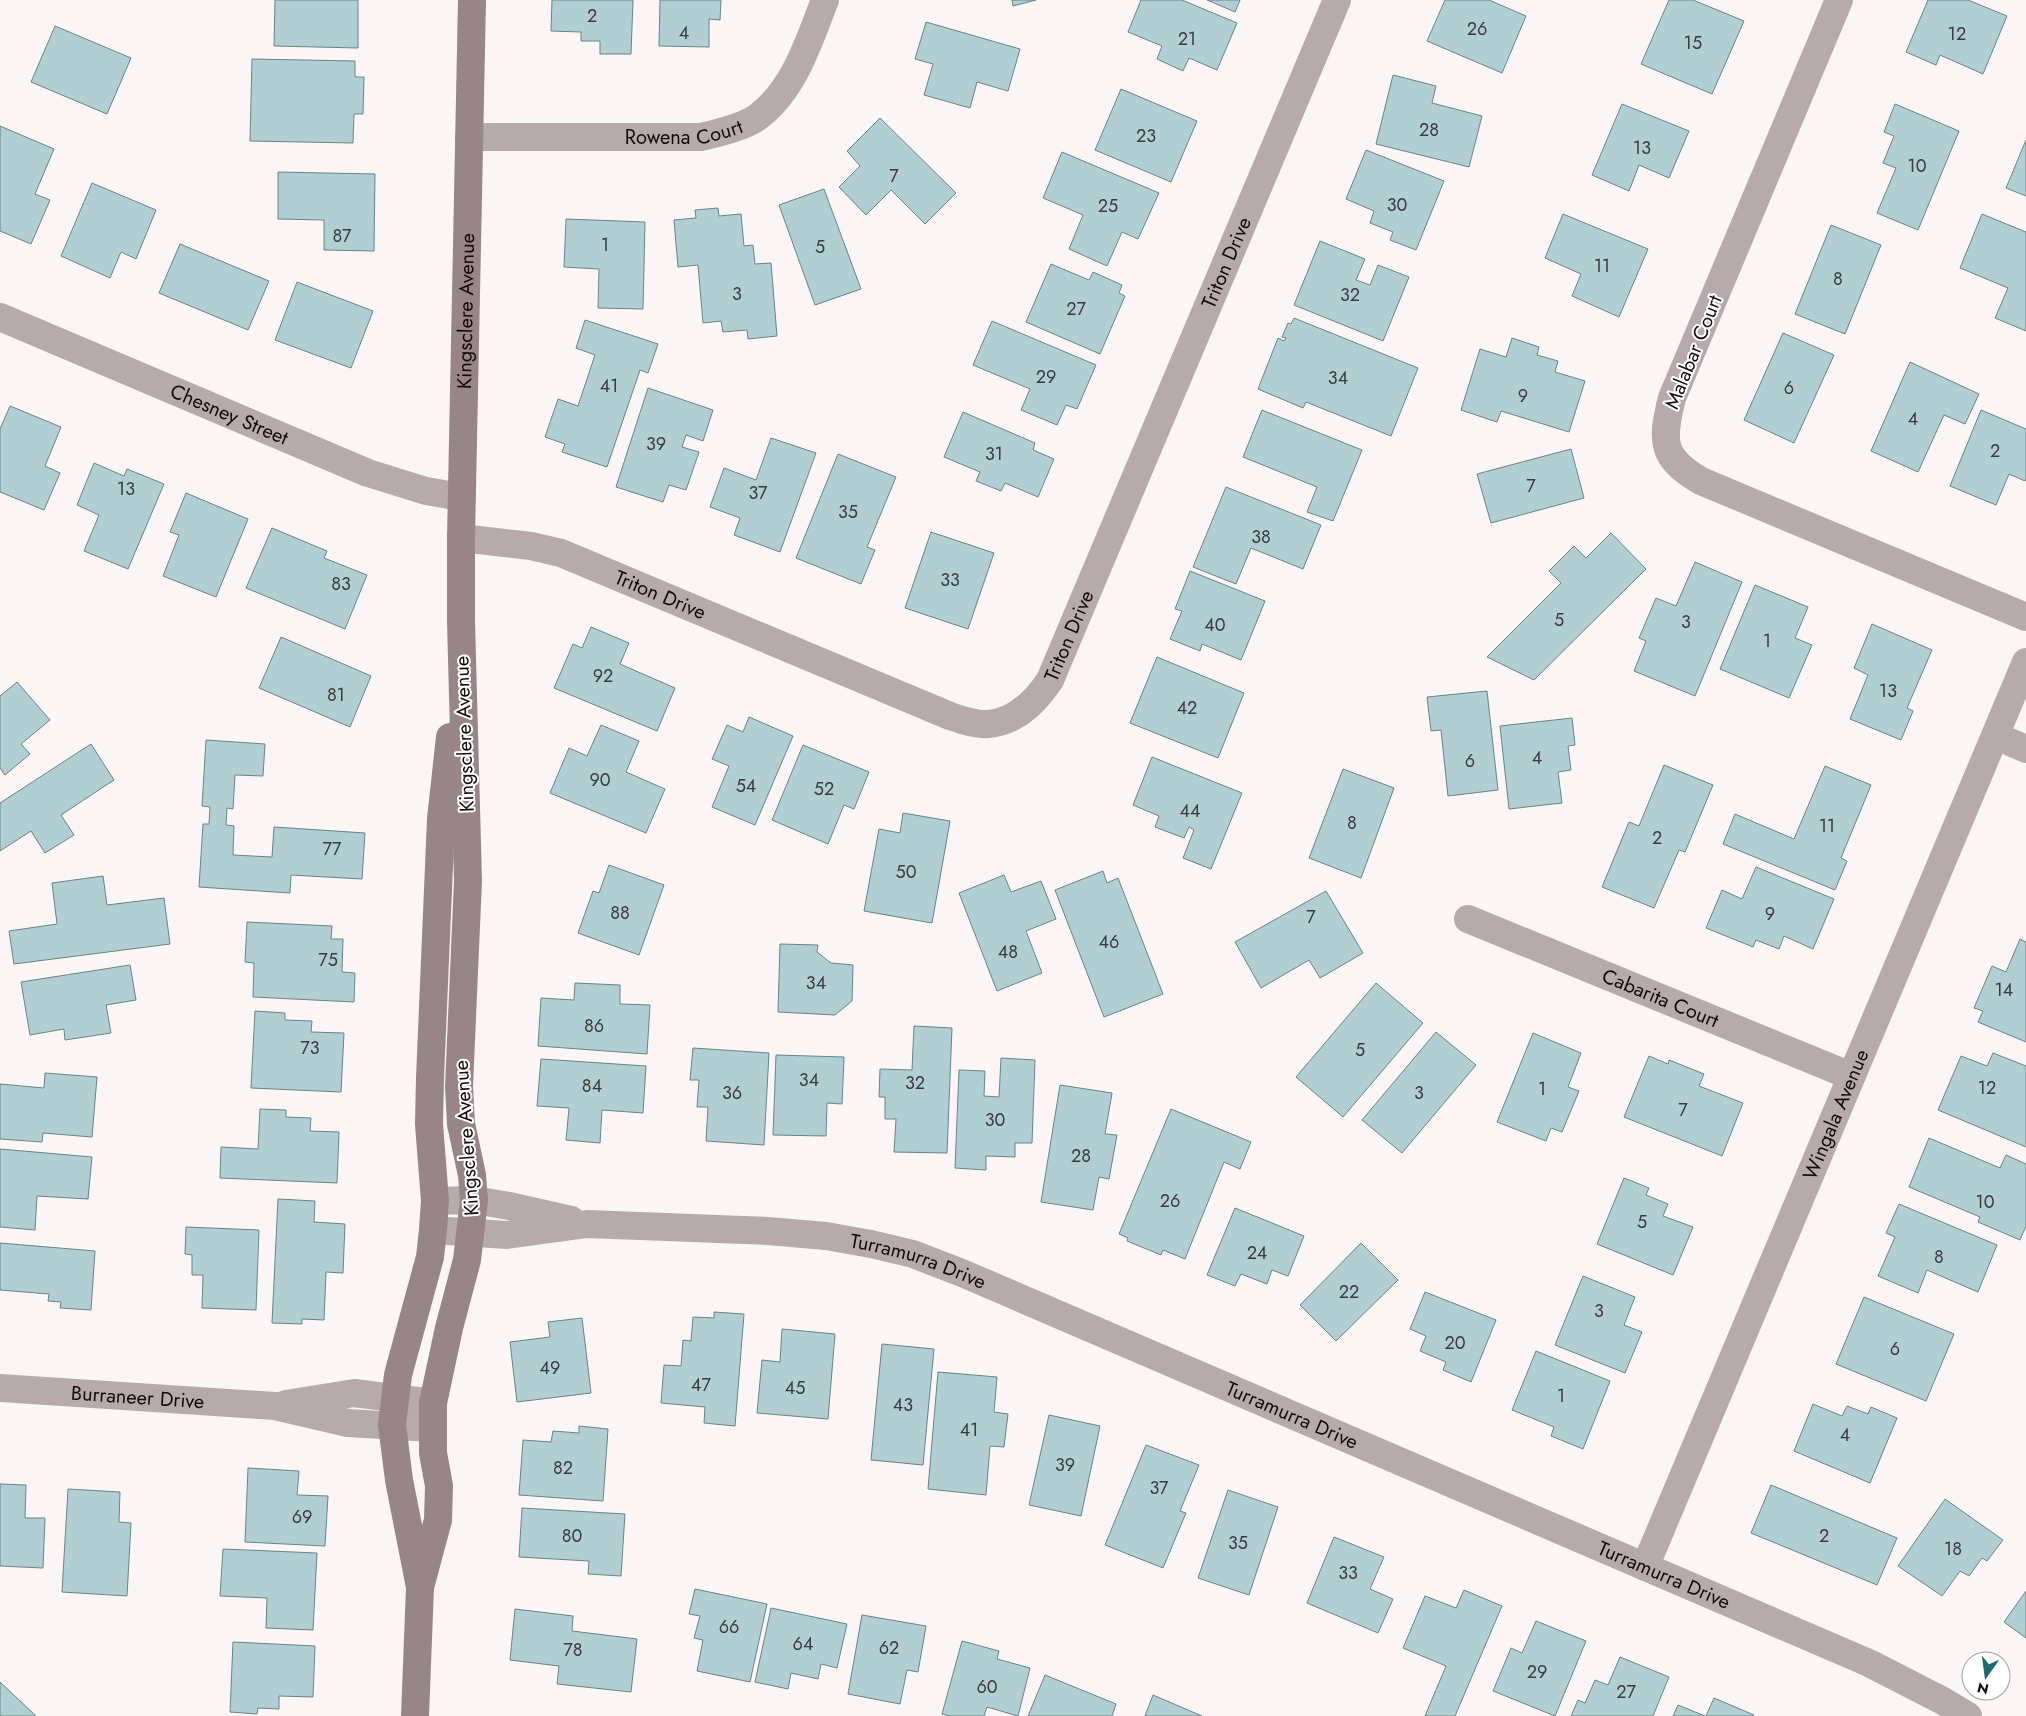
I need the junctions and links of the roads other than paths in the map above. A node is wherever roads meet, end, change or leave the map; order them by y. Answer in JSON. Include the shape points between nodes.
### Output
{"nodes":[{"id":1,"x":472,"y":0,"type":"edge"},
{"id":2,"x":825,"y":0,"type":"edge"},
{"id":3,"x":1337,"y":0,"type":"edge"},
{"id":4,"x":1839,"y":0,"type":"edge"},
{"id":5,"x":469,"y":137,"type":"junction"},
{"id":6,"x":0,"y":317,"type":"edge"},
{"id":7,"x":462,"y":497,"type":"junction"},
{"id":8,"x":461,"y":538,"type":"junction"},
{"id":9,"x":2026,"y":617,"type":"edge"},
{"id":10,"x":461,"y":621,"type":"junction"},
{"id":11,"x":2026,"y":662,"type":"edge"},
{"id":12,"x":1996,"y":736,"type":"junction"},
{"id":13,"x":2026,"y":749,"type":"edge"},
{"id":14,"x":1468,"y":919,"type":"dead end"},
{"id":15,"x":1851,"y":1076,"type":"junction"},
{"id":16,"x":474,"y":1200,"type":"junction"},
{"id":17,"x":435,"y":1201,"type":"junction"},
{"id":18,"x":587,"y":1224,"type":"junction"},
{"id":19,"x":433,"y":1230,"type":"junction"},
{"id":20,"x":471,"y":1232,"type":"junction"},
{"id":21,"x":0,"y":1388,"type":"edge"},
{"id":22,"x":395,"y":1397,"type":"junction"},
{"id":23,"x":275,"y":1406,"type":"junction"},
{"id":24,"x":433,"y":1415,"type":"junction"},
{"id":25,"x":392,"y":1425,"type":"junction"},
{"id":26,"x":1645,"y":1567,"type":"junction"},
{"id":27,"x":420,"y":1587,"type":"junction"},
{"id":28,"x":415,"y":1716,"type":"edge"},
{"id":29,"x":1968,"y":1716,"type":"edge"}],
"edges":[{"from":1,"to":5,"type":"main road","name":"Kingsclere Avenue"},
{"from":2,"to":5,"type":"street","name":"Rowena Court","via":[[802,58],[784,90],[758,117],[730,130],[701,137]]},
{"from":3,"to":8,"type":"street","name":"Triton Drive","via":[[1050,680],[1038,698],[1023,711],[989,724],[969,722],[562,553]]},
{"from":4,"to":9,"type":"street","name":"Malabar Court","via":[[1672,398],[1666,441],[1671,457],[1685,472],[1701,481]]},
{"from":5,"to":7,"type":"main road","name":"Kingsclere Avenue"},
{"from":6,"to":7,"type":"street","name":"Chesney Street","via":[[368,474],[426,491]]},
{"from":7,"to":8,"type":"main road","name":"Kingsclere Avenue"},
{"from":8,"to":10,"type":"main road","name":"Kingsclere Avenue"},
{"from":10,"to":16,"type":"main road","name":"Kingsclere Avenue","via":[[468,881],[459,1086],[461,1124]]},
{"from":10,"to":17,"type":"main road","name":"Kingsclere Avenue","via":[[441,819],[430,1058],[429,1124]]},
{"from":11,"to":12,"type":"street","name":"Wingala Avenue"},
{"from":12,"to":13,"type":"street"},
{"from":12,"to":15,"type":"street","name":"Wingala Avenue"},
{"from":14,"to":15,"type":"street","name":"Cabarita Court"},
{"from":15,"to":26,"type":"street","name":"Wingala Avenue"},
{"from":16,"to":17,"type":"street","name":"Turramurra Drive"},
{"from":16,"to":18,"type":"street","name":"Turramurra Drive"},
{"from":16,"to":20,"type":"main road","name":"Kingsclere Avenue"},
{"from":17,"to":19,"type":"main road","name":"Kingsclere Avenue"},
{"from":18,"to":20,"type":"street","name":"Turramurra Drive","via":[[508,1235]]},
{"from":18,"to":26,"type":"street","name":"Turramurra Drive","via":[[826,1236],[913,1254]]},
{"from":19,"to":20,"type":"street","name":"Turramurra Drive"},
{"from":19,"to":22,"type":"main road","name":"Kingsclere Avenue","via":[[430,1257]]},
{"from":20,"to":24,"type":"main road","name":"Kingsclere Avenue"},
{"from":21,"to":23,"type":"street","name":"Burraneer Drive"},
{"from":22,"to":23,"type":"street","name":"Burraneer Drive","via":[[354,1393]]},
{"from":22,"to":24,"type":"street","name":"Burraneer Drive"},
{"from":22,"to":25,"type":"main road","name":"Kingsclere Avenue"},
{"from":23,"to":25,"type":"street","name":"Burraneer Drive","via":[[348,1423]]},
{"from":24,"to":25,"type":"street","name":"Burraneer Drive"},
{"from":24,"to":27,"type":"main road","name":"Kingsclere Avenue","via":[[433,1452],[440,1486],[438,1520]]},
{"from":25,"to":27,"type":"main road","name":"Kingsclere Avenue"},
{"from":26,"to":29,"type":"street","name":"Turramurra Drive","via":[[1869,1663]]},
{"from":27,"to":28,"type":"main road","name":"Kingsclere Avenue"}]}
